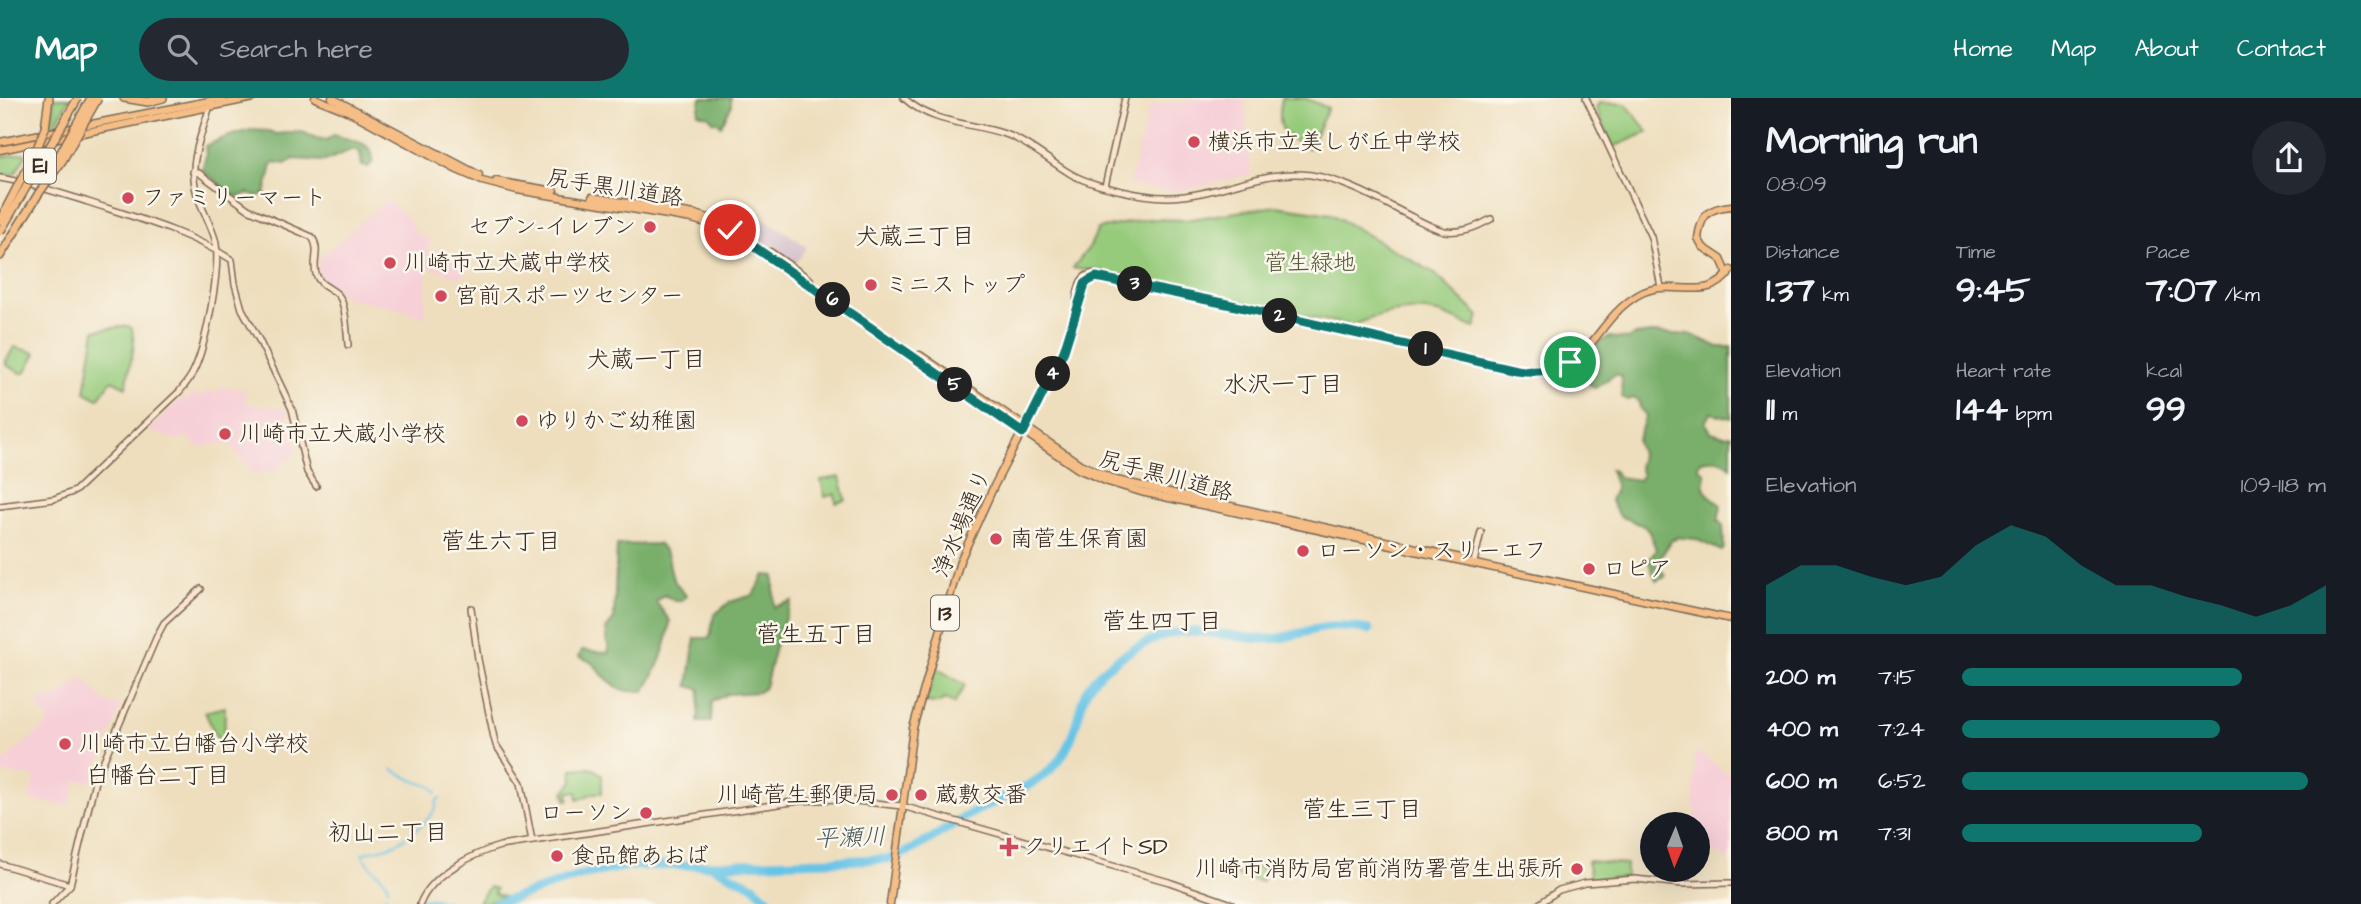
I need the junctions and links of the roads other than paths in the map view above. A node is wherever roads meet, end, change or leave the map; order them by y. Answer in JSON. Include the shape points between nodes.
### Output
{"nodes":[{"id":1,"x":49,"y":98,"type":"edge"},
{"id":2,"x":78,"y":98,"type":"edge"},
{"id":3,"x":91,"y":98,"type":"edge"},
{"id":4,"x":98,"y":98,"type":"edge"},
{"id":5,"x":124,"y":98,"type":"edge"},
{"id":6,"x":163,"y":98,"type":"edge"},
{"id":7,"x":224,"y":98,"type":"edge"},
{"id":8,"x":253,"y":98,"type":"edge"},
{"id":9,"x":315,"y":98,"type":"edge"},
{"id":10,"x":332,"y":98,"type":"edge"},
{"id":11,"x":904,"y":98,"type":"edge"},
{"id":12,"x":1125,"y":98,"type":"edge"},
{"id":13,"x":1586,"y":98,"type":"edge"},
{"id":14,"x":210,"y":102,"type":"edge"},
{"id":15,"x":0,"y":142,"type":"edge"},
{"id":16,"x":0,"y":150,"type":"edge"},
{"id":17,"x":193,"y":172,"type":"junction"},
{"id":18,"x":0,"y":178,"type":"edge"},
{"id":19,"x":1105,"y":186,"type":"junction"},
{"id":20,"x":39,"y":193,"type":"junction"},
{"id":21,"x":1731,"y":206,"type":"edge"},
{"id":22,"x":1490,"y":219,"type":"dead end"},
{"id":23,"x":0,"y":220,"type":"edge"},
{"id":24,"x":0,"y":232,"type":"edge"},
{"id":25,"x":217,"y":251,"type":"junction"},
{"id":26,"x":0,"y":256,"type":"edge"},
{"id":27,"x":1728,"y":277,"type":"edge"},
{"id":28,"x":1661,"y":287,"type":"junction"},
{"id":29,"x":348,"y":345,"type":"dead end"},
{"id":30,"x":1024,"y":430,"type":"junction"},
{"id":31,"x":316,"y":486,"type":"dead end"},
{"id":32,"x":0,"y":506,"type":"edge"},
{"id":33,"x":1481,"y":532,"type":"dead end"},
{"id":34,"x":1474,"y":562,"type":"junction"},
{"id":35,"x":201,"y":589,"type":"dead end"},
{"id":36,"x":471,"y":608,"type":"dead end"},
{"id":37,"x":1731,"y":618,"type":"edge"},
{"id":38,"x":902,"y":806,"type":"junction"},
{"id":39,"x":532,"y":841,"type":"junction"},
{"id":40,"x":0,"y":864,"type":"edge"},
{"id":41,"x":1731,"y":883,"type":"edge"},
{"id":42,"x":70,"y":886,"type":"junction"},
{"id":43,"x":421,"y":901,"type":"edge"},
{"id":44,"x":52,"y":904,"type":"edge"},
{"id":45,"x":890,"y":904,"type":"edge"},
{"id":46,"x":1232,"y":904,"type":"edge"},
{"id":47,"x":1539,"y":904,"type":"edge"}],
"edges":[{"from":1,"to":23,"type":"highway","bridge":true,"via":[[36,151]]},
{"from":2,"to":24,"type":"highway","number":"E1","bridge":true},
{"from":3,"to":20,"type":"highway","number":"E1","bridge":true},
{"from":4,"to":20,"type":"highway","bridge":true},
{"from":5,"to":6,"type":"highway","via":[[148,102]]},
{"from":7,"to":14,"type":"main road"},
{"from":8,"to":14,"type":"main road"},
{"from":9,"to":30,"type":"main road","name":"尻手黒川道路","via":[[498,186],[692,219],[730,230]]},
{"from":10,"to":30,"type":"main road","name":"尻手黒川道路","via":[[483,177],[722,222]]},
{"from":11,"to":19,"type":"street","via":[[931,117],[1009,136],[1075,176]]},
{"from":12,"to":19,"type":"street"},
{"from":13,"to":28,"type":"street","via":[[1651,237]]},
{"from":14,"to":15,"type":"main road"},
{"from":14,"to":16,"type":"main road"},
{"from":14,"to":17,"type":"street"},
{"from":17,"to":25,"type":"street"},
{"from":17,"to":29,"type":"street","via":[[247,209],[312,237],[317,246],[317,278],[342,302]]},
{"from":18,"to":25,"type":"street","via":[[142,219]]},
{"from":19,"to":22,"type":"street","via":[[1169,198],[1267,176],[1302,174],[1347,186],[1444,231],[1467,230]]},
{"from":20,"to":26,"type":"highway","number":"E1"},
{"from":21,"to":27,"type":"main road","number":"13","via":[[1712,208],[1702,220],[1698,238],[1721,259]]},
{"from":25,"to":31,"type":"street","via":[[233,260],[242,309],[292,409],[307,471]]},
{"from":25,"to":32,"type":"street","via":[[217,274],[201,349],[185,385],[75,491],[54,499]]},
{"from":27,"to":28,"type":"main road","name":"浄水場通り","number":"13","via":[[1702,289]]},
{"from":28,"to":30,"type":"main road","name":"浄水場通り","number":"13","via":[[1640,293],[1570,362],[1539,372],[1096,277],[1088,281],[1060,361]]},
{"from":30,"to":34,"type":"main road","name":"尻手黒川道路","via":[[1116,480]]},
{"from":30,"to":38,"type":"main road","name":"浄水場通り","number":"13","via":[[960,561],[918,707]]},
{"from":33,"to":34,"type":"street"},
{"from":34,"to":37,"type":"main road","name":"尻手黒川道路"},
{"from":35,"to":42,"type":"street","via":[[164,623],[128,702],[95,781]]},
{"from":36,"to":39,"type":"street","via":[[494,738],[521,783]]},
{"from":38,"to":39,"type":"street","via":[[825,798]]},
{"from":38,"to":45,"type":"main road","name":"浄水場通り","number":"13"},
{"from":38,"to":46,"type":"street"},
{"from":39,"to":43,"type":"street","via":[[471,856],[432,886]]},
{"from":40,"to":42,"type":"street"},
{"from":41,"to":47,"type":"street","via":[[1635,879],[1586,883],[1559,890]]},
{"from":42,"to":44,"type":"street"}]}
